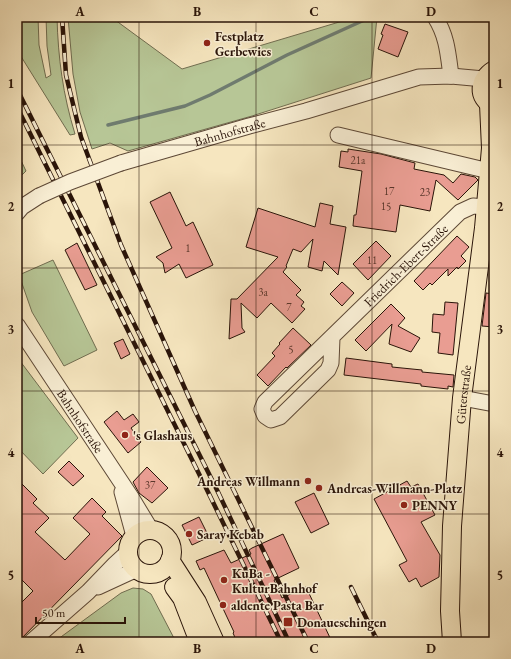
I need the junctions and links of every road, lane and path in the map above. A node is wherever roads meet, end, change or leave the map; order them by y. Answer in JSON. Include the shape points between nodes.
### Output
{"nodes":[{"id":1,"x":435,"y":17,"type":"edge"},
{"id":2,"x":450,"y":76,"type":"junction"},
{"id":3,"x":489,"y":90,"type":"edge"},
{"id":4,"x":338,"y":135,"type":"dead end"},
{"id":5,"x":492,"y":143,"type":"edge"},
{"id":6,"x":492,"y":170,"type":"edge"},
{"id":7,"x":486,"y":206,"type":"junction"},
{"id":8,"x":17,"y":213,"type":"edge"},
{"id":9,"x":489,"y":229,"type":"edge"},
{"id":10,"x":17,"y":325,"type":"edge"},
{"id":11,"x":332,"y":338,"type":"junction"},
{"id":12,"x":462,"y":398,"type":"junction"},
{"id":13,"x":494,"y":404,"type":"edge"},
{"id":14,"x":138,"y":539,"type":"junction"},
{"id":15,"x":164,"y":566,"type":"junction"},
{"id":16,"x":136,"y":569,"type":"junction"},
{"id":17,"x":88,"y":592,"type":"junction"},
{"id":18,"x":31,"y":642,"type":"edge"},
{"id":19,"x":199,"y":642,"type":"edge"},
{"id":20,"x":215,"y":642,"type":"edge"},
{"id":21,"x":452,"y":642,"type":"edge"}],
"edges":[{"from":1,"to":2,"type":"street","via":[[443,29]]},
{"from":2,"to":3,"type":"street","name":"Bahnhofstraße"},
{"from":2,"to":8,"type":"street","name":"Bahnhofstraße","bridge":true,"via":[[420,77],[121,163],[39,196]]},
{"from":3,"to":5,"type":"main road","name":"Güterstraße"},
{"from":4,"to":6,"type":"street"},
{"from":5,"to":6,"type":"main road","name":"Güterstraße"},
{"from":6,"to":7,"type":"main road","name":"Güterstraße"},
{"from":7,"to":9,"type":"main road","name":"Güterstraße"},
{"from":7,"to":11,"type":"street","name":"Friedrich-Ebert-Straße","via":[[473,206],[460,212]]},
{"from":9,"to":12,"type":"main road","name":"Güterstraße"},
{"from":10,"to":14,"type":"street","name":"Bahnhofstraße","via":[[131,497]]},
{"from":11,"to":11,"type":"street","name":"Friedrich-Ebert-Straße","via":[[265,402],[263,413],[268,419],[280,417],[328,370],[331,363]]},
{"from":12,"to":13,"type":"street"},
{"from":12,"to":21,"type":"main road","name":"Güterstraße","via":[[450,567]]},
{"from":14,"to":15,"type":"main road","via":[[162,534],[168,539],[172,553]]},
{"from":14,"to":16,"type":"main road","via":[[130,562]]},
{"from":14,"to":17,"type":"street"},
{"from":15,"to":16,"type":"main road","via":[[148,574]]},
{"from":15,"to":19,"type":"main road","via":[[182,598]]},
{"from":15,"to":20,"type":"main road","via":[[197,602]]},
{"from":16,"to":17,"type":"street"},
{"from":17,"to":18,"type":"street"}]}
